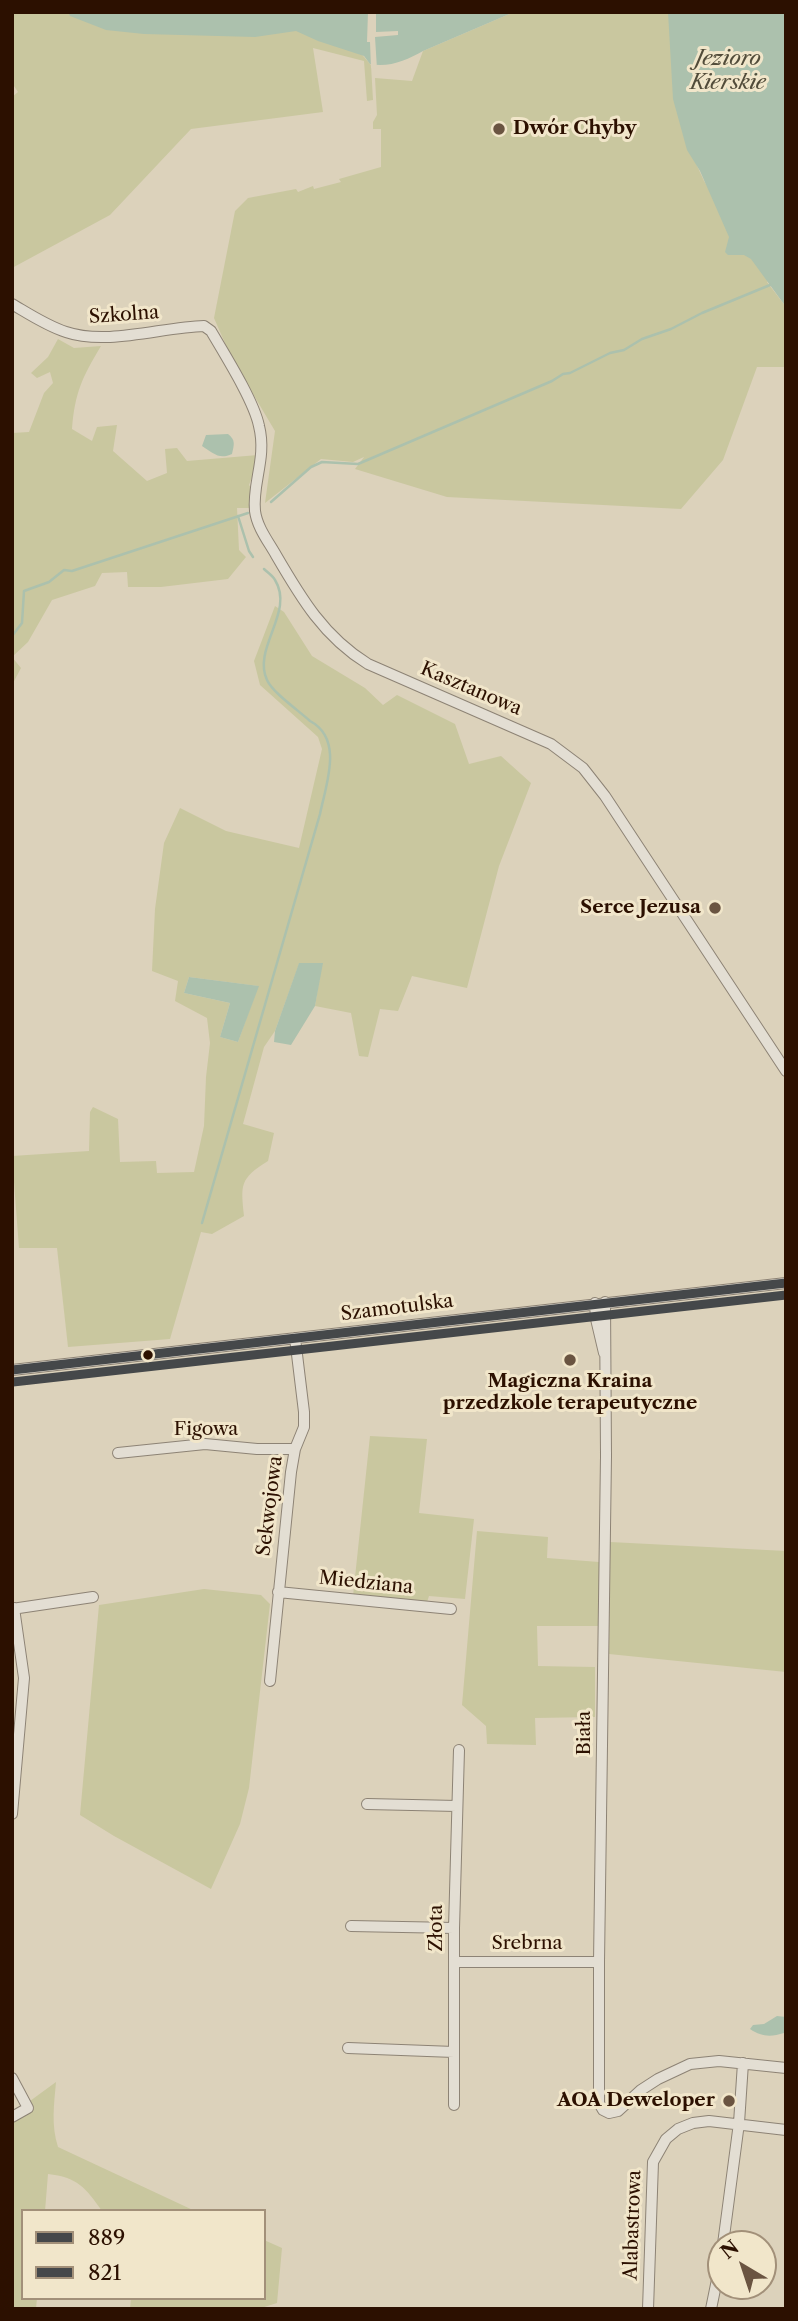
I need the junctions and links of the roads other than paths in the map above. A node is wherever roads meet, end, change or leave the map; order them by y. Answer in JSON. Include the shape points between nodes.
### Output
{"nodes":[{"id":1,"x":12,"y":304,"type":"edge"},
{"id":2,"x":204,"y":326,"type":"joint"},
{"id":3,"x":786,"y":1071,"type":"edge"},
{"id":4,"x":786,"y":1283,"type":"edge"},
{"id":5,"x":600,"y":1303,"type":"junction"},
{"id":6,"x":295,"y":1338,"type":"junction"},
{"id":7,"x":12,"y":1370,"type":"edge"},
{"id":8,"x":295,"y":1449,"type":"junction"},
{"id":9,"x":118,"y":1453,"type":"dead end"},
{"id":10,"x":278,"y":1591,"type":"junction"},
{"id":11,"x":93,"y":1597,"type":"dead end"},
{"id":12,"x":13,"y":1609,"type":"edge"},
{"id":13,"x":451,"y":1609,"type":"dead end"},
{"id":14,"x":270,"y":1681,"type":"dead end"},
{"id":15,"x":459,"y":1751,"type":"dead end"},
{"id":16,"x":15,"y":1754,"type":"edge"},
{"id":17,"x":367,"y":1804,"type":"dead end"},
{"id":18,"x":457,"y":1806,"type":"junction"},
{"id":19,"x":12,"y":1814,"type":"edge"},
{"id":20,"x":351,"y":1926,"type":"dead end"},
{"id":21,"x":454,"y":1927,"type":"junction"},
{"id":22,"x":454,"y":1962,"type":"junction"},
{"id":23,"x":599,"y":1962,"type":"junction"},
{"id":24,"x":348,"y":2048,"type":"dead end"},
{"id":25,"x":454,"y":2052,"type":"junction"},
{"id":26,"x":743,"y":2063,"type":"junction"},
{"id":27,"x":786,"y":2068,"type":"edge"},
{"id":28,"x":12,"y":2078,"type":"edge"},
{"id":29,"x":454,"y":2105,"type":"dead end"},
{"id":30,"x":12,"y":2117,"type":"edge"},
{"id":31,"x":739,"y":2123,"type":"junction"},
{"id":32,"x":786,"y":2130,"type":"edge"},
{"id":33,"x":725,"y":2230,"type":"edge"},
{"id":34,"x":648,"y":2309,"type":"edge"}],
"edges":[{"from":1,"to":2,"type":"street","name":"Szkolna","via":[[67,333],[85,336]]},
{"from":2,"to":3,"type":"street","name":"Kasztanowa","via":[[216,340],[259,423],[262,451],[254,509],[259,526],[320,625],[368,664],[534,735],[583,768]]},
{"from":4,"to":5,"type":"street","name":"Szamotulska"},
{"from":5,"to":6,"type":"street","name":"Szamotulska"},
{"from":5,"to":23,"type":"street","name":"Biała","via":[[596,1319],[605,1356],[607,1443]]},
{"from":6,"to":7,"type":"street","name":"Szamotulska"},
{"from":6,"to":8,"type":"street","name":"Sekwojowa","via":[[304,1427]]},
{"from":8,"to":9,"type":"street","name":"Figowa","via":[[205,1444]]},
{"from":8,"to":10,"type":"street","name":"Sekwojowa"},
{"from":10,"to":13,"type":"street","name":"Miedziana"},
{"from":10,"to":14,"type":"street","name":"Sekwojowa"},
{"from":11,"to":12,"type":"street"},
{"from":12,"to":16,"type":"street","via":[[24,1678]]},
{"from":15,"to":18,"type":"street","name":"Złota"},
{"from":16,"to":19,"type":"street"},
{"from":17,"to":18,"type":"street"},
{"from":18,"to":21,"type":"street","name":"Złota"},
{"from":20,"to":21,"type":"street"},
{"from":21,"to":22,"type":"street","name":"Złota"},
{"from":22,"to":23,"type":"street","name":"Srebrna"},
{"from":22,"to":25,"type":"street","name":"Złota"},
{"from":23,"to":26,"type":"street","name":"Biała","via":[[598,2093],[603,2109],[618,2111],[641,2090],[691,2064]]},
{"from":24,"to":25,"type":"street"},
{"from":25,"to":29,"type":"street","name":"Złota"},
{"from":26,"to":27,"type":"street"},
{"from":26,"to":31,"type":"street"},
{"from":28,"to":30,"type":"street","via":[[28,2108]]},
{"from":31,"to":32,"type":"street","name":"Alabastrowa"},
{"from":31,"to":33,"type":"street"},
{"from":31,"to":34,"type":"street","name":"Alabastrowa","via":[[693,2123],[678,2129],[666,2139],[653,2162]]}]}
